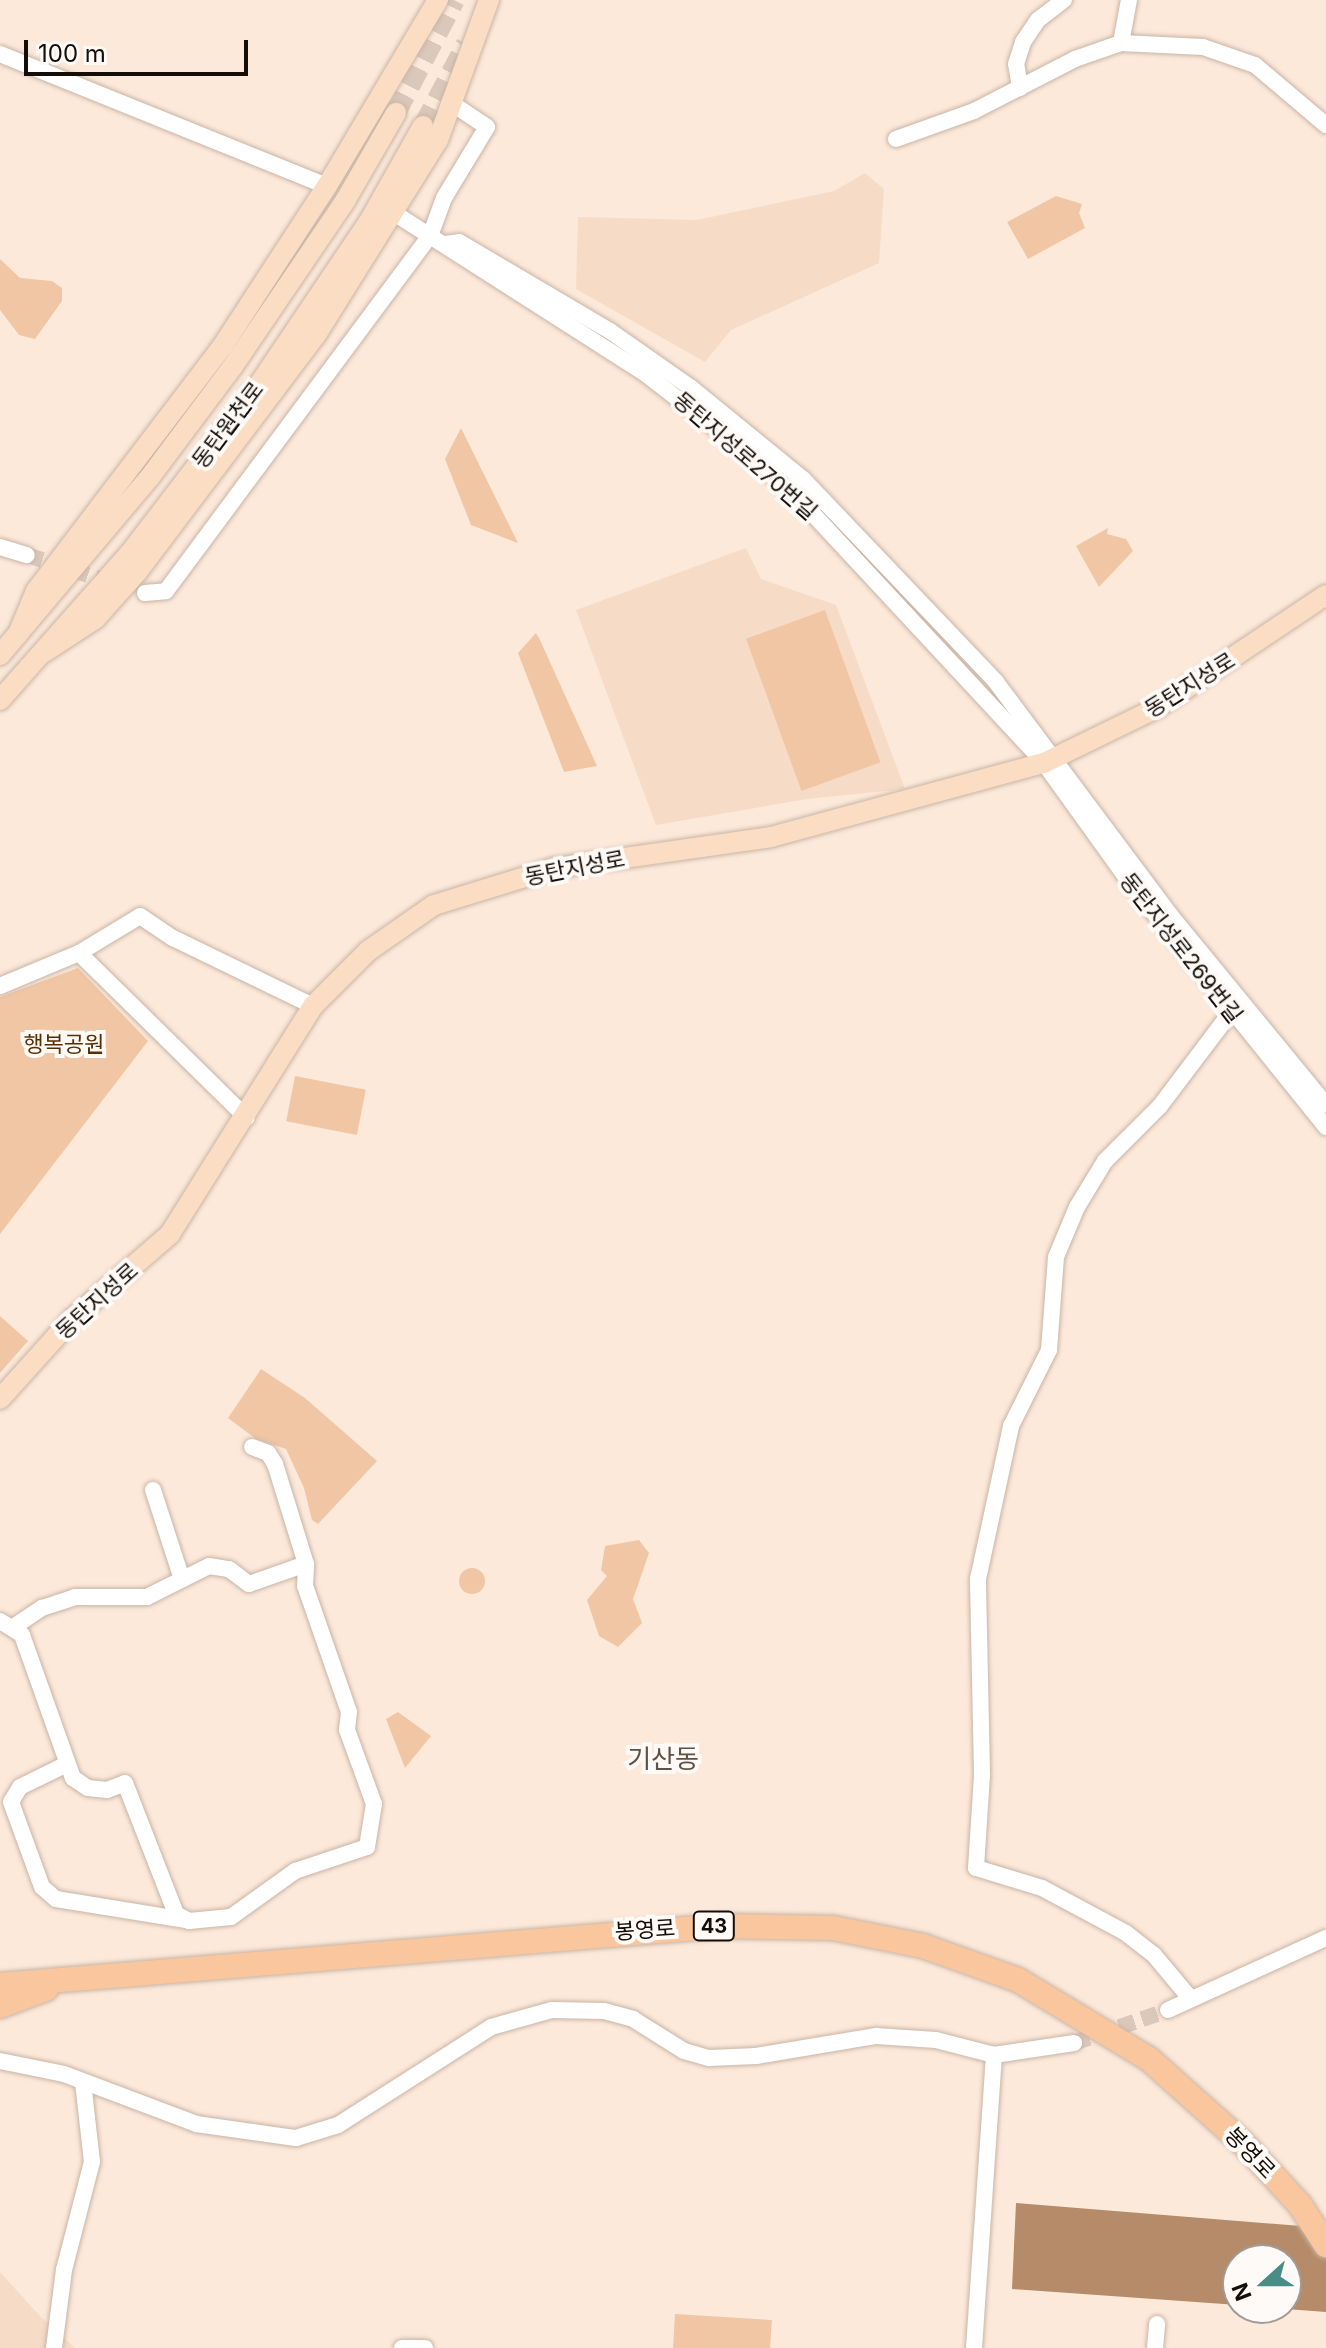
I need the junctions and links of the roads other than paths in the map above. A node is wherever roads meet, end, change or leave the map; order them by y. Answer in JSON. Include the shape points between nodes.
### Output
{"nodes":[{"id":1,"x":438,"y":0,"type":"edge"},
{"id":2,"x":1064,"y":0,"type":"edge"},
{"id":3,"x":1129,"y":0,"type":"edge"},
{"id":4,"x":486,"y":2,"type":"edge"},
{"id":5,"x":1121,"y":43,"type":"junction"},
{"id":6,"x":0,"y":54,"type":"edge"},
{"id":7,"x":1020,"y":88,"type":"junction"},
{"id":8,"x":450,"y":102,"type":"junction"},
{"id":9,"x":396,"y":113,"type":"tunnel mouth"},
{"id":10,"x":1326,"y":125,"type":"edge"},
{"id":11,"x":423,"y":126,"type":"tunnel mouth"},
{"id":12,"x":896,"y":139,"type":"dead end"},
{"id":13,"x":327,"y":186,"type":"junction"},
{"id":14,"x":394,"y":213,"type":"junction"},
{"id":15,"x":438,"y":240,"type":"junction"},
{"id":16,"x":0,"y":547,"type":"edge"},
{"id":17,"x":27,"y":555,"type":"tunnel mouth"},
{"id":18,"x":145,"y":593,"type":"dead end"},
{"id":19,"x":1326,"y":595,"type":"edge"},
{"id":20,"x":18,"y":634,"type":"junction"},
{"id":21,"x":43,"y":653,"type":"junction"},
{"id":22,"x":0,"y":655,"type":"edge"},
{"id":23,"x":0,"y":700,"type":"edge"},
{"id":24,"x":1050,"y":760,"type":"junction"},
{"id":25,"x":79,"y":953,"type":"junction"},
{"id":26,"x":0,"y":986,"type":"edge"},
{"id":27,"x":313,"y":1006,"type":"junction"},
{"id":28,"x":1231,"y":1012,"type":"junction"},
{"id":29,"x":1326,"y":1105,"type":"edge"},
{"id":30,"x":247,"y":1118,"type":"junction"},
{"id":31,"x":1326,"y":1127,"type":"edge"},
{"id":32,"x":0,"y":1399,"type":"edge"},
{"id":33,"x":252,"y":1447,"type":"dead end"},
{"id":34,"x":153,"y":1490,"type":"dead end"},
{"id":35,"x":306,"y":1564,"type":"junction"},
{"id":36,"x":182,"y":1579,"type":"junction"},
{"id":37,"x":6,"y":1625,"type":"edge"},
{"id":38,"x":67,"y":1764,"type":"junction"},
{"id":39,"x":189,"y":1921,"type":"junction"},
{"id":40,"x":1326,"y":1938,"type":"edge"},
{"id":41,"x":0,"y":1968,"type":"edge"},
{"id":42,"x":73,"y":1978,"type":"junction"},
{"id":43,"x":48,"y":1981,"type":"junction"},
{"id":44,"x":0,"y":1985,"type":"edge"},
{"id":45,"x":1190,"y":1998,"type":"junction"},
{"id":46,"x":0,"y":2006,"type":"edge"},
{"id":47,"x":1168,"y":2010,"type":"tunnel mouth"},
{"id":48,"x":1074,"y":2043,"type":"tunnel mouth"},
{"id":49,"x":994,"y":2055,"type":"junction"},
{"id":50,"x":0,"y":2061,"type":"edge"},
{"id":51,"x":83,"y":2082,"type":"junction"},
{"id":52,"x":1324,"y":2243,"type":"edge"},
{"id":53,"x":1157,"y":2324,"type":"dead end"},
{"id":54,"x":54,"y":2348,"type":"edge"},
{"id":55,"x":402,"y":2348,"type":"edge"},
{"id":56,"x":425,"y":2348,"type":"edge"},
{"id":57,"x":974,"y":2348,"type":"edge"},
{"id":58,"x":1155,"y":2348,"type":"edge"}],
"edges":[{"from":1,"to":13,"type":"main road"},
{"from":2,"to":7,"type":"street","via":[[1038,20],[1023,42],[1016,64]]},
{"from":3,"to":5,"type":"street"},
{"from":4,"to":8,"type":"main road","via":[[472,53]]},
{"from":5,"to":7,"type":"street","via":[[1075,59]]},
{"from":5,"to":10,"type":"street","via":[[1203,47],[1255,65]]},
{"from":6,"to":13,"type":"street"},
{"from":7,"to":12,"type":"street"},
{"from":8,"to":14,"type":"main road","via":[[438,140]]},
{"from":8,"to":15,"type":"street","via":[[487,127],[444,198]]},
{"from":9,"to":20,"type":"main road","name":"동탄원천로","via":[[345,201],[233,366]]},
{"from":11,"to":21,"type":"main road","name":"동탄원천로","via":[[370,220],[258,386],[131,552]]},
{"from":13,"to":20,"type":"main road","via":[[222,347],[36,591]]},
{"from":14,"to":15,"type":"street"},
{"from":14,"to":21,"type":"main road","via":[[316,335],[179,522],[95,619]]},
{"from":15,"to":18,"type":"street","via":[[166,591]]},
{"from":15,"to":24,"type":"street","via":[[459,242],[610,331],[690,387],[803,479],[974,658]]},
{"from":16,"to":17,"type":"street"},
{"from":19,"to":24,"type":"main road","name":"동탄지성로","via":[[1157,708]]},
{"from":20,"to":22,"type":"main road","name":"동탄원천로"},
{"from":21,"to":23,"type":"main road","name":"동탄원천로"},
{"from":24,"to":27,"type":"main road","name":"동탄지성로","via":[[771,837],[554,868],[434,905],[368,951]]},
{"from":24,"to":28,"type":"street","name":"동탄지성로269번길"},
{"from":24,"to":29,"type":"street"},
{"from":25,"to":26,"type":"street"},
{"from":25,"to":27,"type":"street","via":[[140,916],[173,938]]},
{"from":25,"to":30,"type":"street"},
{"from":27,"to":30,"type":"main road","name":"동탄지성로"},
{"from":28,"to":31,"type":"street","name":"동탄지성로269번길"},
{"from":28,"to":45,"type":"street","via":[[1160,1106],[1105,1161],[1077,1207],[1056,1257],[1049,1350],[1011,1426],[978,1579],[982,1774],[976,1868],[1042,1888],[1126,1933],[1154,1955]]},
{"from":30,"to":32,"type":"main road","name":"동탄지성로","via":[[170,1234],[72,1319]]},
{"from":33,"to":35,"type":"street","via":[[268,1453],[275,1464]]},
{"from":34,"to":36,"type":"street"},
{"from":35,"to":36,"type":"street","via":[[249,1584],[229,1569],[209,1566]]},
{"from":35,"to":39,"type":"street","via":[[305,1586],[374,1804],[367,1847],[295,1871],[231,1917]]},
{"from":36,"to":37,"type":"street","via":[[133,1600],[65,1600]]},
{"from":37,"to":38,"type":"street","via":[[22,1635]]},
{"from":38,"to":39,"type":"street","via":[[73,1778],[88,1788],[107,1790],[125,1783],[165,1896],[176,1914]]},
{"from":38,"to":39,"type":"street","via":[[20,1787],[11,1802],[42,1887],[56,1899]]},
{"from":40,"to":45,"type":"street"},
{"from":41,"to":43,"type":"highway"},
{"from":42,"to":43,"type":"highway","name":"봉영로","number":"43"},
{"from":42,"to":46,"type":"highway"},
{"from":42,"to":52,"type":"highway","name":"봉영로","number":"43","via":[[720,1926],[833,1928],[923,1946],[1018,1980],[1149,2059],[1243,2143],[1300,2205]]},
{"from":43,"to":44,"type":"highway","name":"봉영로","number":"43"},
{"from":45,"to":47,"type":"street"},
{"from":48,"to":49,"type":"street"},
{"from":49,"to":51,"type":"street","via":[[936,2040],[876,2036],[756,2056],[709,2058],[684,2051],[633,2019],[604,2011],[552,2010],[491,2027],[338,2125],[296,2138],[196,2124]]},
{"from":49,"to":57,"type":"street"},
{"from":50,"to":51,"type":"street","via":[[34,2065]]},
{"from":51,"to":54,"type":"street","via":[[92,2162],[64,2270]]},
{"from":53,"to":58,"type":"street"},
{"from":55,"to":56,"type":"street"}]}
